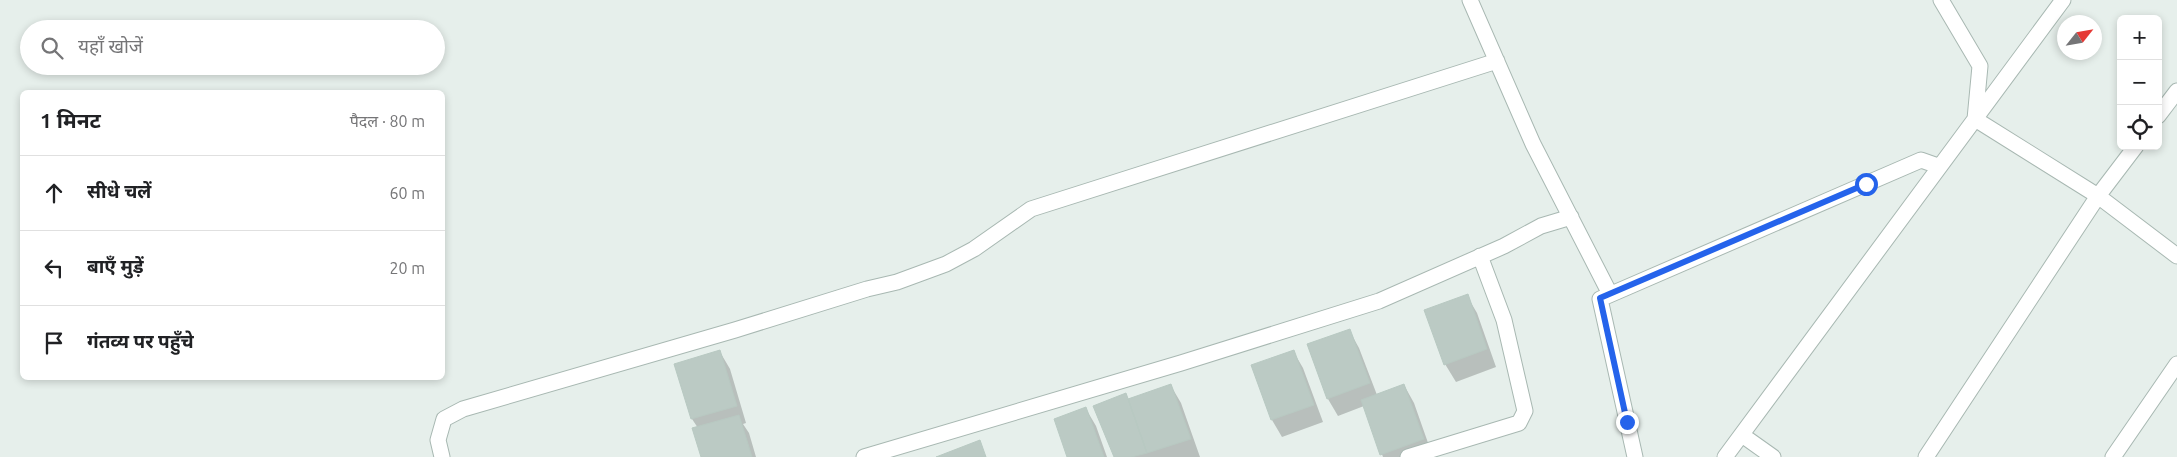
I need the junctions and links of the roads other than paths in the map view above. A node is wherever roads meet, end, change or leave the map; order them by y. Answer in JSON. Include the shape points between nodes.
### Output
{"nodes":[{"id":1,"x":1470,"y":0,"type":"edge"},
{"id":2,"x":1941,"y":0,"type":"edge"},
{"id":3,"x":2063,"y":0,"type":"edge"},
{"id":4,"x":1497,"y":61,"type":"junction"},
{"id":5,"x":2177,"y":91,"type":"edge"},
{"id":6,"x":2162,"y":111,"type":"edge"},
{"id":7,"x":1975,"y":119,"type":"junction"},
{"id":8,"x":2133,"y":150,"type":"edge"},
{"id":9,"x":1938,"y":166,"type":"junction"},
{"id":10,"x":2098,"y":196,"type":"junction"},
{"id":11,"x":1571,"y":218,"type":"junction"},
{"id":12,"x":1480,"y":256,"type":"junction"},
{"id":13,"x":2177,"y":256,"type":"edge"},
{"id":14,"x":1610,"y":294,"type":"junction"},
{"id":15,"x":2177,"y":364,"type":"edge"},
{"id":16,"x":1742,"y":435,"type":"junction"},
{"id":17,"x":870,"y":456,"type":"edge"},
{"id":18,"x":442,"y":457,"type":"edge"},
{"id":19,"x":1408,"y":457,"type":"edge"},
{"id":20,"x":1635,"y":457,"type":"edge"},
{"id":21,"x":1725,"y":457,"type":"edge"},
{"id":22,"x":1773,"y":457,"type":"edge"},
{"id":23,"x":1926,"y":457,"type":"edge"},
{"id":24,"x":2113,"y":457,"type":"edge"}],
"edges":[{"from":1,"to":4,"type":"street"},
{"from":2,"to":7,"type":"street","via":[[1980,66]]},
{"from":3,"to":7,"type":"street"},
{"from":4,"to":11,"type":"street","via":[[1533,144]]},
{"from":4,"to":18,"type":"street","via":[[1031,209],[974,249],[946,264],[897,282],[462,409],[444,420],[438,440]]},
{"from":5,"to":6,"type":"street"},
{"from":7,"to":9,"type":"street"},
{"from":7,"to":10,"type":"street"},
{"from":8,"to":10,"type":"street"},
{"from":9,"to":14,"type":"street","via":[[1920,160]]},
{"from":9,"to":16,"type":"street"},
{"from":10,"to":13,"type":"street"},
{"from":10,"to":23,"type":"street"},
{"from":11,"to":12,"type":"street","via":[[1541,226]]},
{"from":11,"to":14,"type":"street"},
{"from":12,"to":17,"type":"street","via":[[1379,301]]},
{"from":12,"to":19,"type":"street","via":[[1504,320],[1525,411],[1519,422],[1512,425]]},
{"from":14,"to":20,"type":"street","via":[[1600,298]]},
{"from":15,"to":24,"type":"street"},
{"from":16,"to":21,"type":"street"},
{"from":16,"to":22,"type":"street"}]}
